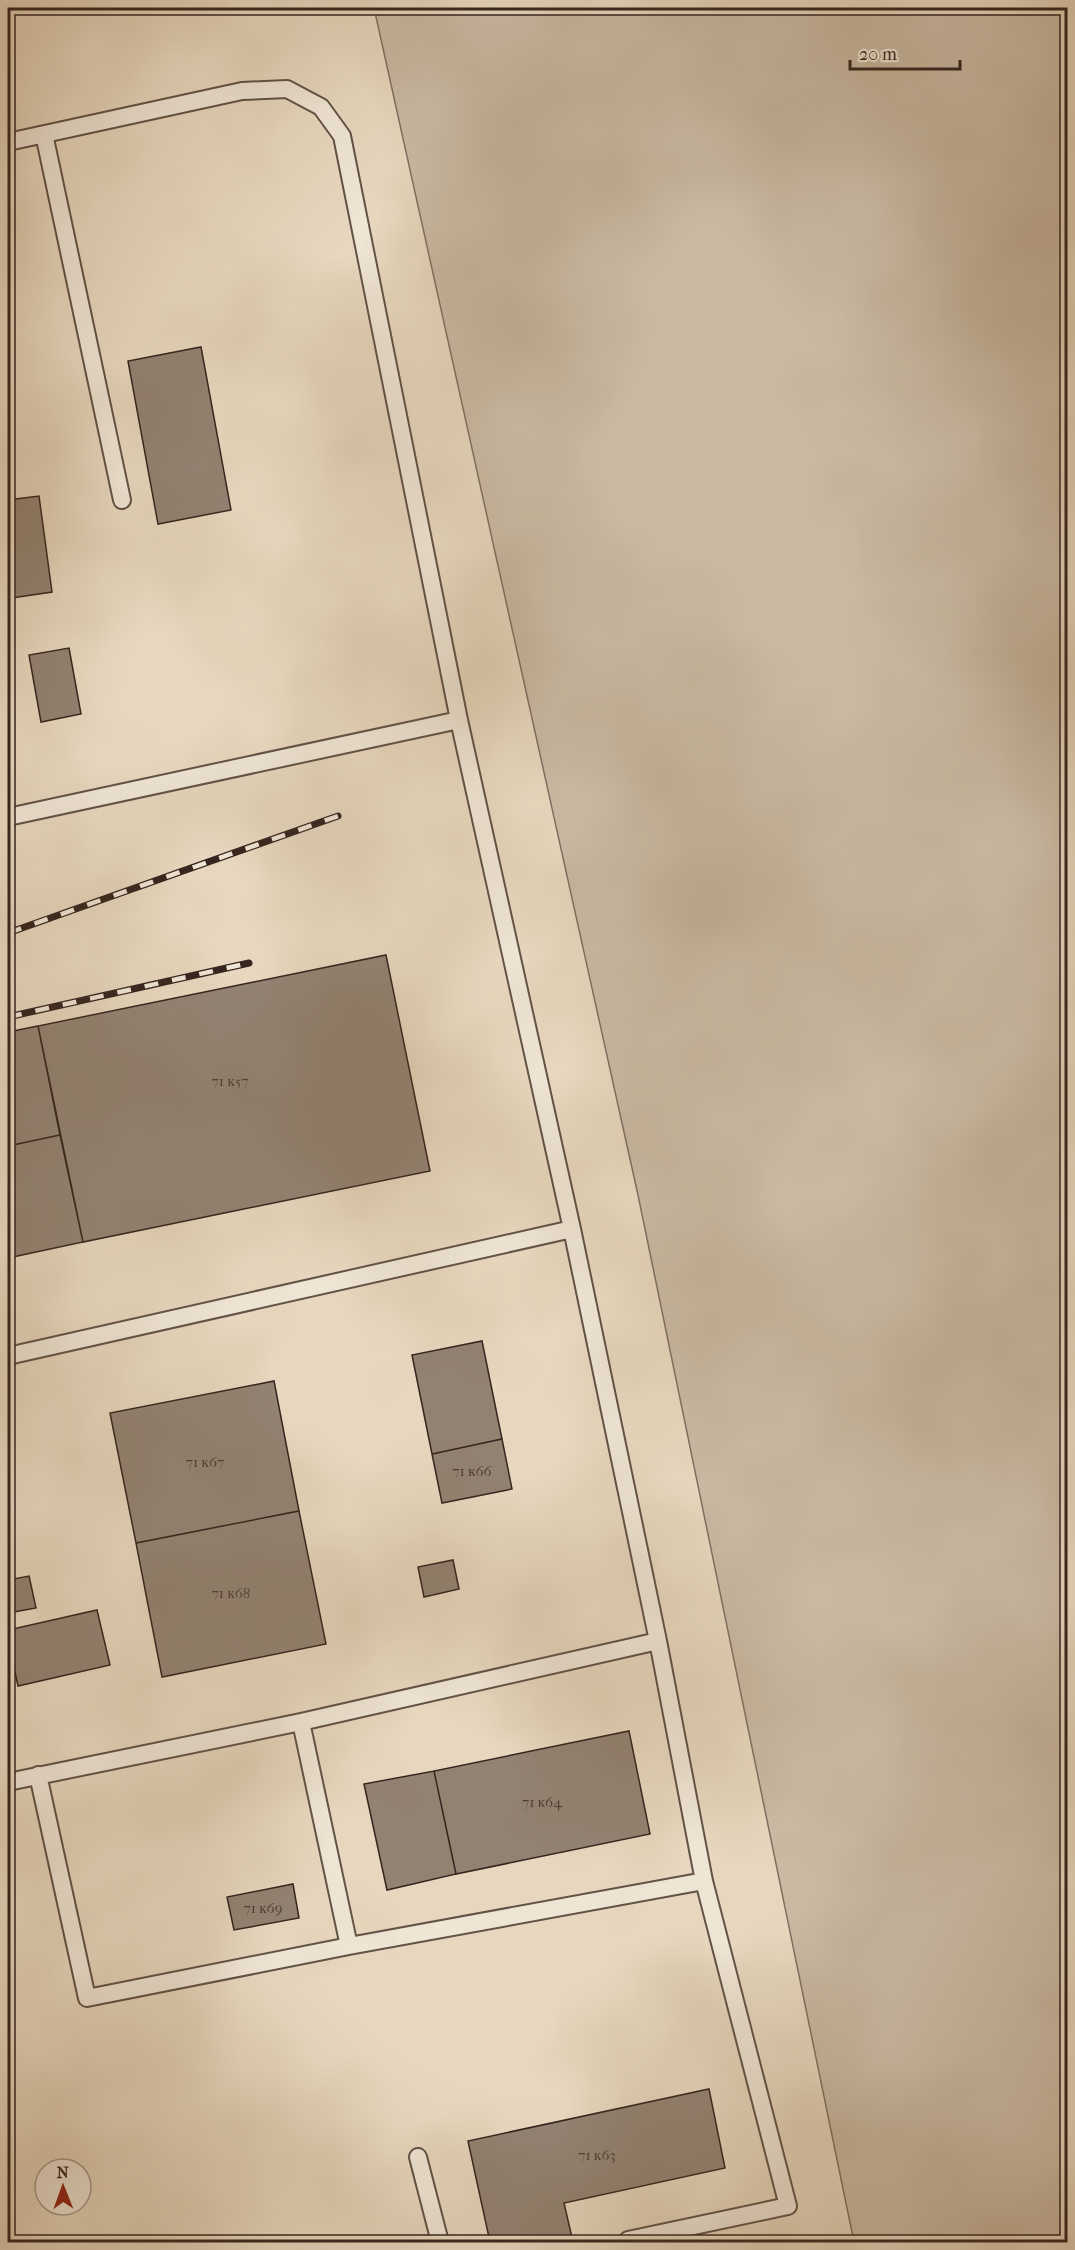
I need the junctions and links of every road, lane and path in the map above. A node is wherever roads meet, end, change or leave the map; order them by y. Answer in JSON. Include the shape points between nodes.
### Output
{"nodes":[{"id":1,"x":44,"y":134,"type":"junction"},
{"id":2,"x":8,"y":142,"type":"edge"},
{"id":3,"x":122,"y":500,"type":"dead end"},
{"id":4,"x":459,"y":720,"type":"junction"},
{"id":5,"x":8,"y":817,"type":"edge"},
{"id":6,"x":572,"y":1230,"type":"junction"},
{"id":7,"x":8,"y":1356,"type":"edge"},
{"id":8,"x":658,"y":1641,"type":"junction"},
{"id":9,"x":301,"y":1722,"type":"junction"},
{"id":10,"x":38,"y":1775,"type":"junction"},
{"id":11,"x":8,"y":1782,"type":"edge"},
{"id":12,"x":704,"y":1881,"type":"junction"},
{"id":13,"x":349,"y":1946,"type":"junction"},
{"id":14,"x":418,"y":2157,"type":"dead end"},
{"id":15,"x":440,"y":2242,"type":"edge"},
{"id":16,"x":628,"y":2242,"type":"edge"}],
"edges":[{"from":1,"to":2,"type":"lane"},
{"from":1,"to":3,"type":"lane"},
{"from":1,"to":4,"type":"lane","via":[[242,90],[287,89],[321,107],[342,136]]},
{"from":4,"to":5,"type":"lane"},
{"from":4,"to":6,"type":"lane"},
{"from":6,"to":7,"type":"lane"},
{"from":6,"to":8,"type":"lane"},
{"from":8,"to":9,"type":"lane"},
{"from":8,"to":12,"type":"lane"},
{"from":9,"to":10,"type":"lane"},
{"from":9,"to":13,"type":"lane"},
{"from":10,"to":11,"type":"lane"},
{"from":10,"to":13,"type":"lane","via":[[87,1998]]},
{"from":12,"to":13,"type":"lane"},
{"from":12,"to":16,"type":"lane","via":[[788,2206]]},
{"from":14,"to":15,"type":"lane"}]}
